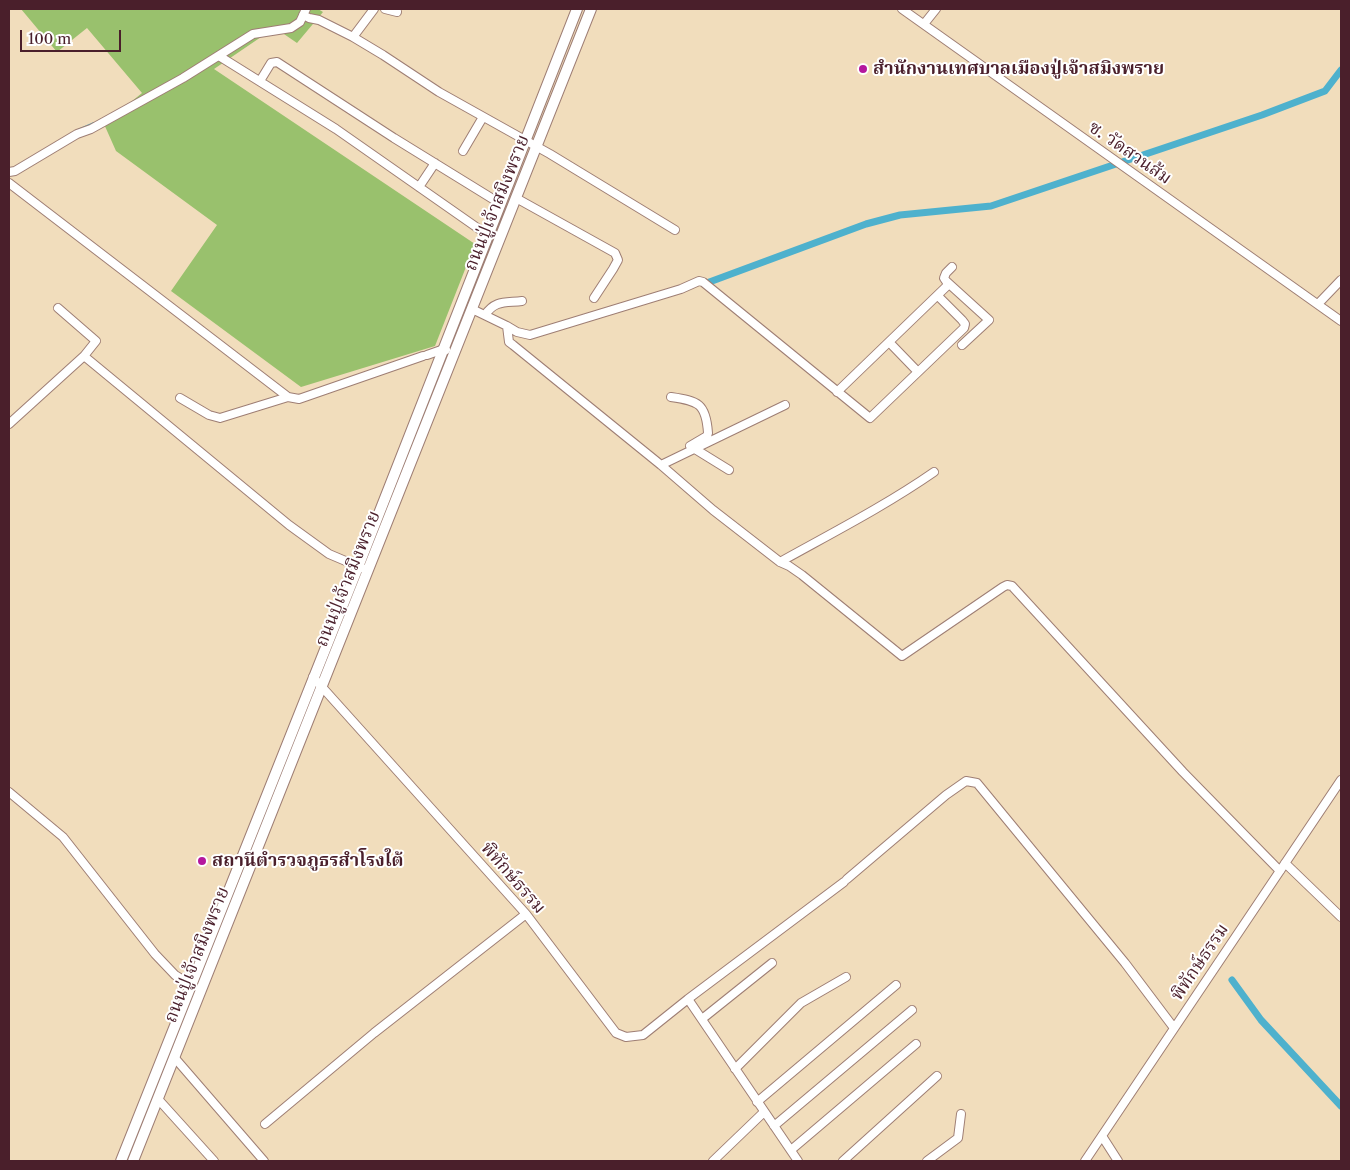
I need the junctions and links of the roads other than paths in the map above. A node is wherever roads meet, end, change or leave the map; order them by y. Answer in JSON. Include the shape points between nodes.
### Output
{"nodes":[{"id":1,"x":374,"y":9,"type":"edge"},
{"id":2,"x":385,"y":9,"type":"edge"},
{"id":3,"x":578,"y":9,"type":"edge"},
{"id":4,"x":591,"y":9,"type":"edge"},
{"id":5,"x":902,"y":9,"type":"edge"},
{"id":6,"x":936,"y":9,"type":"edge"},
{"id":7,"x":397,"y":12,"type":"dead end"},
{"id":8,"x":306,"y":14,"type":"edge"},
{"id":9,"x":924,"y":24,"type":"junction"},
{"id":10,"x":353,"y":37,"type":"junction"},
{"id":11,"x":222,"y":58,"type":"junction"},
{"id":12,"x":260,"y":81,"type":"junction"},
{"id":13,"x":483,"y":117,"type":"junction"},
{"id":14,"x":525,"y":141,"type":"junction"},
{"id":15,"x":537,"y":147,"type":"junction"},
{"id":16,"x":463,"y":151,"type":"dead end"},
{"id":17,"x":435,"y":163,"type":"junction"},
{"id":18,"x":9,"y":172,"type":"edge"},
{"id":19,"x":9,"y":183,"type":"edge"},
{"id":20,"x":420,"y":187,"type":"junction"},
{"id":21,"x":516,"y":198,"type":"junction"},
{"id":22,"x":500,"y":204,"type":"junction"},
{"id":23,"x":675,"y":230,"type":"dead end"},
{"id":24,"x":488,"y":236,"type":"junction"},
{"id":25,"x":952,"y":267,"type":"dead end"},
{"id":26,"x":1341,"y":280,"type":"edge"},
{"id":27,"x":949,"y":284,"type":"junction"},
{"id":28,"x":938,"y":296,"type":"junction"},
{"id":29,"x":594,"y":298,"type":"dead end"},
{"id":30,"x":522,"y":301,"type":"dead end"},
{"id":31,"x":1318,"y":304,"type":"junction"},
{"id":32,"x":58,"y":308,"type":"dead end"},
{"id":33,"x":472,"y":309,"type":"junction"},
{"id":34,"x":486,"y":315,"type":"junction"},
{"id":35,"x":1341,"y":321,"type":"edge"},
{"id":36,"x":506,"y":326,"type":"junction"},
{"id":37,"x":890,"y":342,"type":"junction"},
{"id":38,"x":962,"y":345,"type":"dead end"},
{"id":39,"x":449,"y":351,"type":"junction"},
{"id":40,"x":84,"y":356,"type":"junction"},
{"id":41,"x":918,"y":372,"type":"junction"},
{"id":42,"x":837,"y":392,"type":"junction"},
{"id":43,"x":288,"y":397,"type":"junction"},
{"id":44,"x":671,"y":397,"type":"dead end"},
{"id":45,"x":180,"y":398,"type":"dead end"},
{"id":46,"x":785,"y":405,"type":"dead end"},
{"id":47,"x":9,"y":424,"type":"edge"},
{"id":48,"x":695,"y":449,"type":"junction"},
{"id":49,"x":681,"y":456,"type":"junction"},
{"id":50,"x":661,"y":465,"type":"junction"},
{"id":51,"x":729,"y":470,"type":"dead end"},
{"id":52,"x":934,"y":472,"type":"dead end"},
{"id":53,"x":780,"y":562,"type":"junction"},
{"id":54,"x":358,"y":567,"type":"junction"},
{"id":55,"x":369,"y":571,"type":"junction"},
{"id":56,"x":313,"y":677,"type":"junction"},
{"id":57,"x":322,"y":687,"type":"junction"},
{"id":58,"x":1341,"y":780,"type":"edge"},
{"id":59,"x":9,"y":792,"type":"edge"},
{"id":60,"x":1285,"y":863,"type":"junction"},
{"id":61,"x":1280,"y":871,"type":"junction"},
{"id":62,"x":238,"y":881,"type":"junction"},
{"id":63,"x":526,"y":914,"type":"junction"},
{"id":64,"x":1341,"y":917,"type":"edge"},
{"id":65,"x":772,"y":963,"type":"dead end"},
{"id":66,"x":846,"y":977,"type":"dead end"},
{"id":67,"x":896,"y":985,"type":"dead end"},
{"id":68,"x":196,"y":987,"type":"junction"},
{"id":69,"x":688,"y":999,"type":"junction"},
{"id":70,"x":912,"y":1010,"type":"dead end"},
{"id":71,"x":702,"y":1019,"type":"junction"},
{"id":72,"x":1174,"y":1028,"type":"junction"},
{"id":73,"x":916,"y":1044,"type":"dead end"},
{"id":74,"x":174,"y":1057,"type":"junction"},
{"id":75,"x":735,"y":1069,"type":"junction"},
{"id":76,"x":937,"y":1076,"type":"dead end"},
{"id":77,"x":158,"y":1099,"type":"junction"},
{"id":78,"x":757,"y":1102,"type":"junction"},
{"id":79,"x":764,"y":1112,"type":"junction"},
{"id":80,"x":961,"y":1114,"type":"dead end"},
{"id":81,"x":265,"y":1124,"type":"dead end"},
{"id":82,"x":774,"y":1126,"type":"junction"},
{"id":83,"x":1102,"y":1136,"type":"junction"},
{"id":84,"x":791,"y":1150,"type":"junction"},
{"id":85,"x":121,"y":1161,"type":"edge"},
{"id":86,"x":133,"y":1161,"type":"edge"},
{"id":87,"x":214,"y":1161,"type":"edge"},
{"id":88,"x":264,"y":1161,"type":"edge"},
{"id":89,"x":713,"y":1161,"type":"edge"},
{"id":90,"x":798,"y":1161,"type":"edge"},
{"id":91,"x":843,"y":1161,"type":"edge"},
{"id":92,"x":927,"y":1161,"type":"edge"},
{"id":93,"x":1085,"y":1161,"type":"edge"},
{"id":94,"x":1118,"y":1161,"type":"edge"}],
"edges":[{"from":1,"to":10,"type":"street"},
{"from":2,"to":7,"type":"street"},
{"from":3,"to":14,"type":"main road","name":"ถนนปู่เจ้าสมิงพราย"},
{"from":4,"to":15,"type":"main road","name":"ถนนปู่เจ้าสมิงพราย"},
{"from":5,"to":9,"type":"street","name":"ซ. วัดสวนส้ม"},
{"from":6,"to":9,"type":"street"},
{"from":8,"to":10,"type":"street"},
{"from":8,"to":11,"type":"street","via":[[291,28],[253,34]]},
{"from":9,"to":31,"type":"street","name":"ซ. วัดสวนส้ม"},
{"from":10,"to":13,"type":"street"},
{"from":11,"to":12,"type":"street"},
{"from":11,"to":18,"type":"street"},
{"from":12,"to":17,"type":"street","via":[[271,63],[277,62]]},
{"from":12,"to":20,"type":"street"},
{"from":13,"to":14,"type":"street"},
{"from":13,"to":16,"type":"street"},
{"from":14,"to":15,"type":"street"},
{"from":14,"to":22,"type":"main road","name":"ถนนปู่เจ้าสมิงพราย"},
{"from":15,"to":21,"type":"main road","name":"ถนนปู่เจ้าสมิงพราย"},
{"from":15,"to":23,"type":"street"},
{"from":17,"to":20,"type":"street"},
{"from":17,"to":22,"type":"street"},
{"from":19,"to":43,"type":"street"},
{"from":20,"to":24,"type":"street"},
{"from":21,"to":29,"type":"street","via":[[615,253],[618,260]]},
{"from":21,"to":33,"type":"main road","name":"ถนนปู่เจ้าสมิงพราย"},
{"from":22,"to":24,"type":"main road","name":"ถนนปู่เจ้าสมิงพราย"},
{"from":24,"to":39,"type":"main road","name":"ถนนปู่เจ้าสมิงพราย"},
{"from":25,"to":27,"type":"street","via":[[944,278]]},
{"from":26,"to":31,"type":"street"},
{"from":27,"to":28,"type":"street"},
{"from":27,"to":38,"type":"street","via":[[990,320]]},
{"from":28,"to":37,"type":"street"},
{"from":28,"to":41,"type":"street","via":[[962,320],[964,328]]},
{"from":30,"to":34,"type":"street","via":[[497,304]]},
{"from":31,"to":35,"type":"street","name":"ซ. วัดสวนส้ม"},
{"from":32,"to":40,"type":"street","via":[[96,340]]},
{"from":33,"to":34,"type":"street"},
{"from":33,"to":39,"type":"main road","name":"ถนนปู่เจ้าสมิงพราย"},
{"from":34,"to":36,"type":"street"},
{"from":36,"to":42,"type":"street","via":[[530,335],[703,282]]},
{"from":36,"to":50,"type":"street","via":[[512,345]]},
{"from":37,"to":41,"type":"street"},
{"from":37,"to":42,"type":"street"},
{"from":39,"to":43,"type":"street","via":[[425,356],[299,399]]},
{"from":39,"to":54,"type":"main road","name":"ถนนปู่เจ้าสมิงพราย"},
{"from":39,"to":55,"type":"main road","name":"ถนนปู่เจ้าสมิงพราย"},
{"from":40,"to":47,"type":"street"},
{"from":40,"to":54,"type":"street","via":[[289,526],[329,554]]},
{"from":41,"to":42,"type":"street","via":[[870,418]]},
{"from":43,"to":45,"type":"street","via":[[220,418]]},
{"from":44,"to":49,"type":"street","via":[[697,402],[708,428],[707,436]]},
{"from":46,"to":48,"type":"street"},
{"from":48,"to":49,"type":"street"},
{"from":48,"to":51,"type":"street"},
{"from":49,"to":50,"type":"street"},
{"from":50,"to":53,"type":"street"},
{"from":52,"to":53,"type":"street","via":[[854,522]]},
{"from":53,"to":61,"type":"street","via":[[802,575],[902,656],[1005,585],[1012,586]]},
{"from":54,"to":55,"type":"street"},
{"from":54,"to":56,"type":"main road","name":"ถนนปู่เจ้าสมิงพราย"},
{"from":55,"to":57,"type":"main road","name":"ถนนปู่เจ้าสมิงพราย"},
{"from":56,"to":57,"type":"street","name":"พิทักษ์ธรรม"},
{"from":56,"to":62,"type":"main road","name":"ถนนปู่เจ้าสมิงพราย"},
{"from":57,"to":62,"type":"main road","name":"ถนนปู่เจ้าสมิงพราย"},
{"from":57,"to":63,"type":"street","name":"พิทักษ์ธรรม"},
{"from":58,"to":60,"type":"street","name":"พิทักษ์ธรรม"},
{"from":59,"to":68,"type":"street","via":[[63,837],[155,954],[175,975]]},
{"from":60,"to":61,"type":"street","name":"พิทักษ์ธรรม"},
{"from":60,"to":64,"type":"street"},
{"from":61,"to":72,"type":"street","name":"พิทักษ์ธรรม"},
{"from":62,"to":68,"type":"main road","name":"ถนนปู่เจ้าสมิงพราย"},
{"from":63,"to":69,"type":"street","name":"พิทักษ์ธรรม","via":[[616,1033],[626,1037],[643,1035]]},
{"from":63,"to":81,"type":"street","via":[[374,1033]]},
{"from":65,"to":71,"type":"street"},
{"from":66,"to":75,"type":"street","via":[[801,1003]]},
{"from":67,"to":78,"type":"street"},
{"from":68,"to":74,"type":"main road","name":"ถนนปู่เจ้าสมิงพราย"},
{"from":68,"to":85,"type":"main road","name":"ถนนปู่เจ้าสมิงพราย"},
{"from":69,"to":71,"type":"street"},
{"from":69,"to":72,"type":"street","name":"พิทักษ์ธรรม","via":[[845,880],[966,781],[977,783],[1125,963]]},
{"from":70,"to":82,"type":"street"},
{"from":71,"to":75,"type":"street"},
{"from":72,"to":83,"type":"street","name":"พิทักษ์ธรรม"},
{"from":73,"to":84,"type":"street"},
{"from":74,"to":77,"type":"main road","name":"ถนนปู่เจ้าสมิงพราย"},
{"from":74,"to":88,"type":"street"},
{"from":75,"to":78,"type":"street"},
{"from":76,"to":91,"type":"street"},
{"from":77,"to":86,"type":"main road","name":"ถนนปู่เจ้าสมิงพราย"},
{"from":77,"to":87,"type":"street"},
{"from":78,"to":79,"type":"street"},
{"from":79,"to":82,"type":"street"},
{"from":79,"to":89,"type":"street"},
{"from":80,"to":92,"type":"street","via":[[958,1138]]},
{"from":82,"to":84,"type":"street"},
{"from":83,"to":93,"type":"street","name":"พิทักษ์ธรรม"},
{"from":83,"to":94,"type":"street"},
{"from":84,"to":90,"type":"street"}]}
